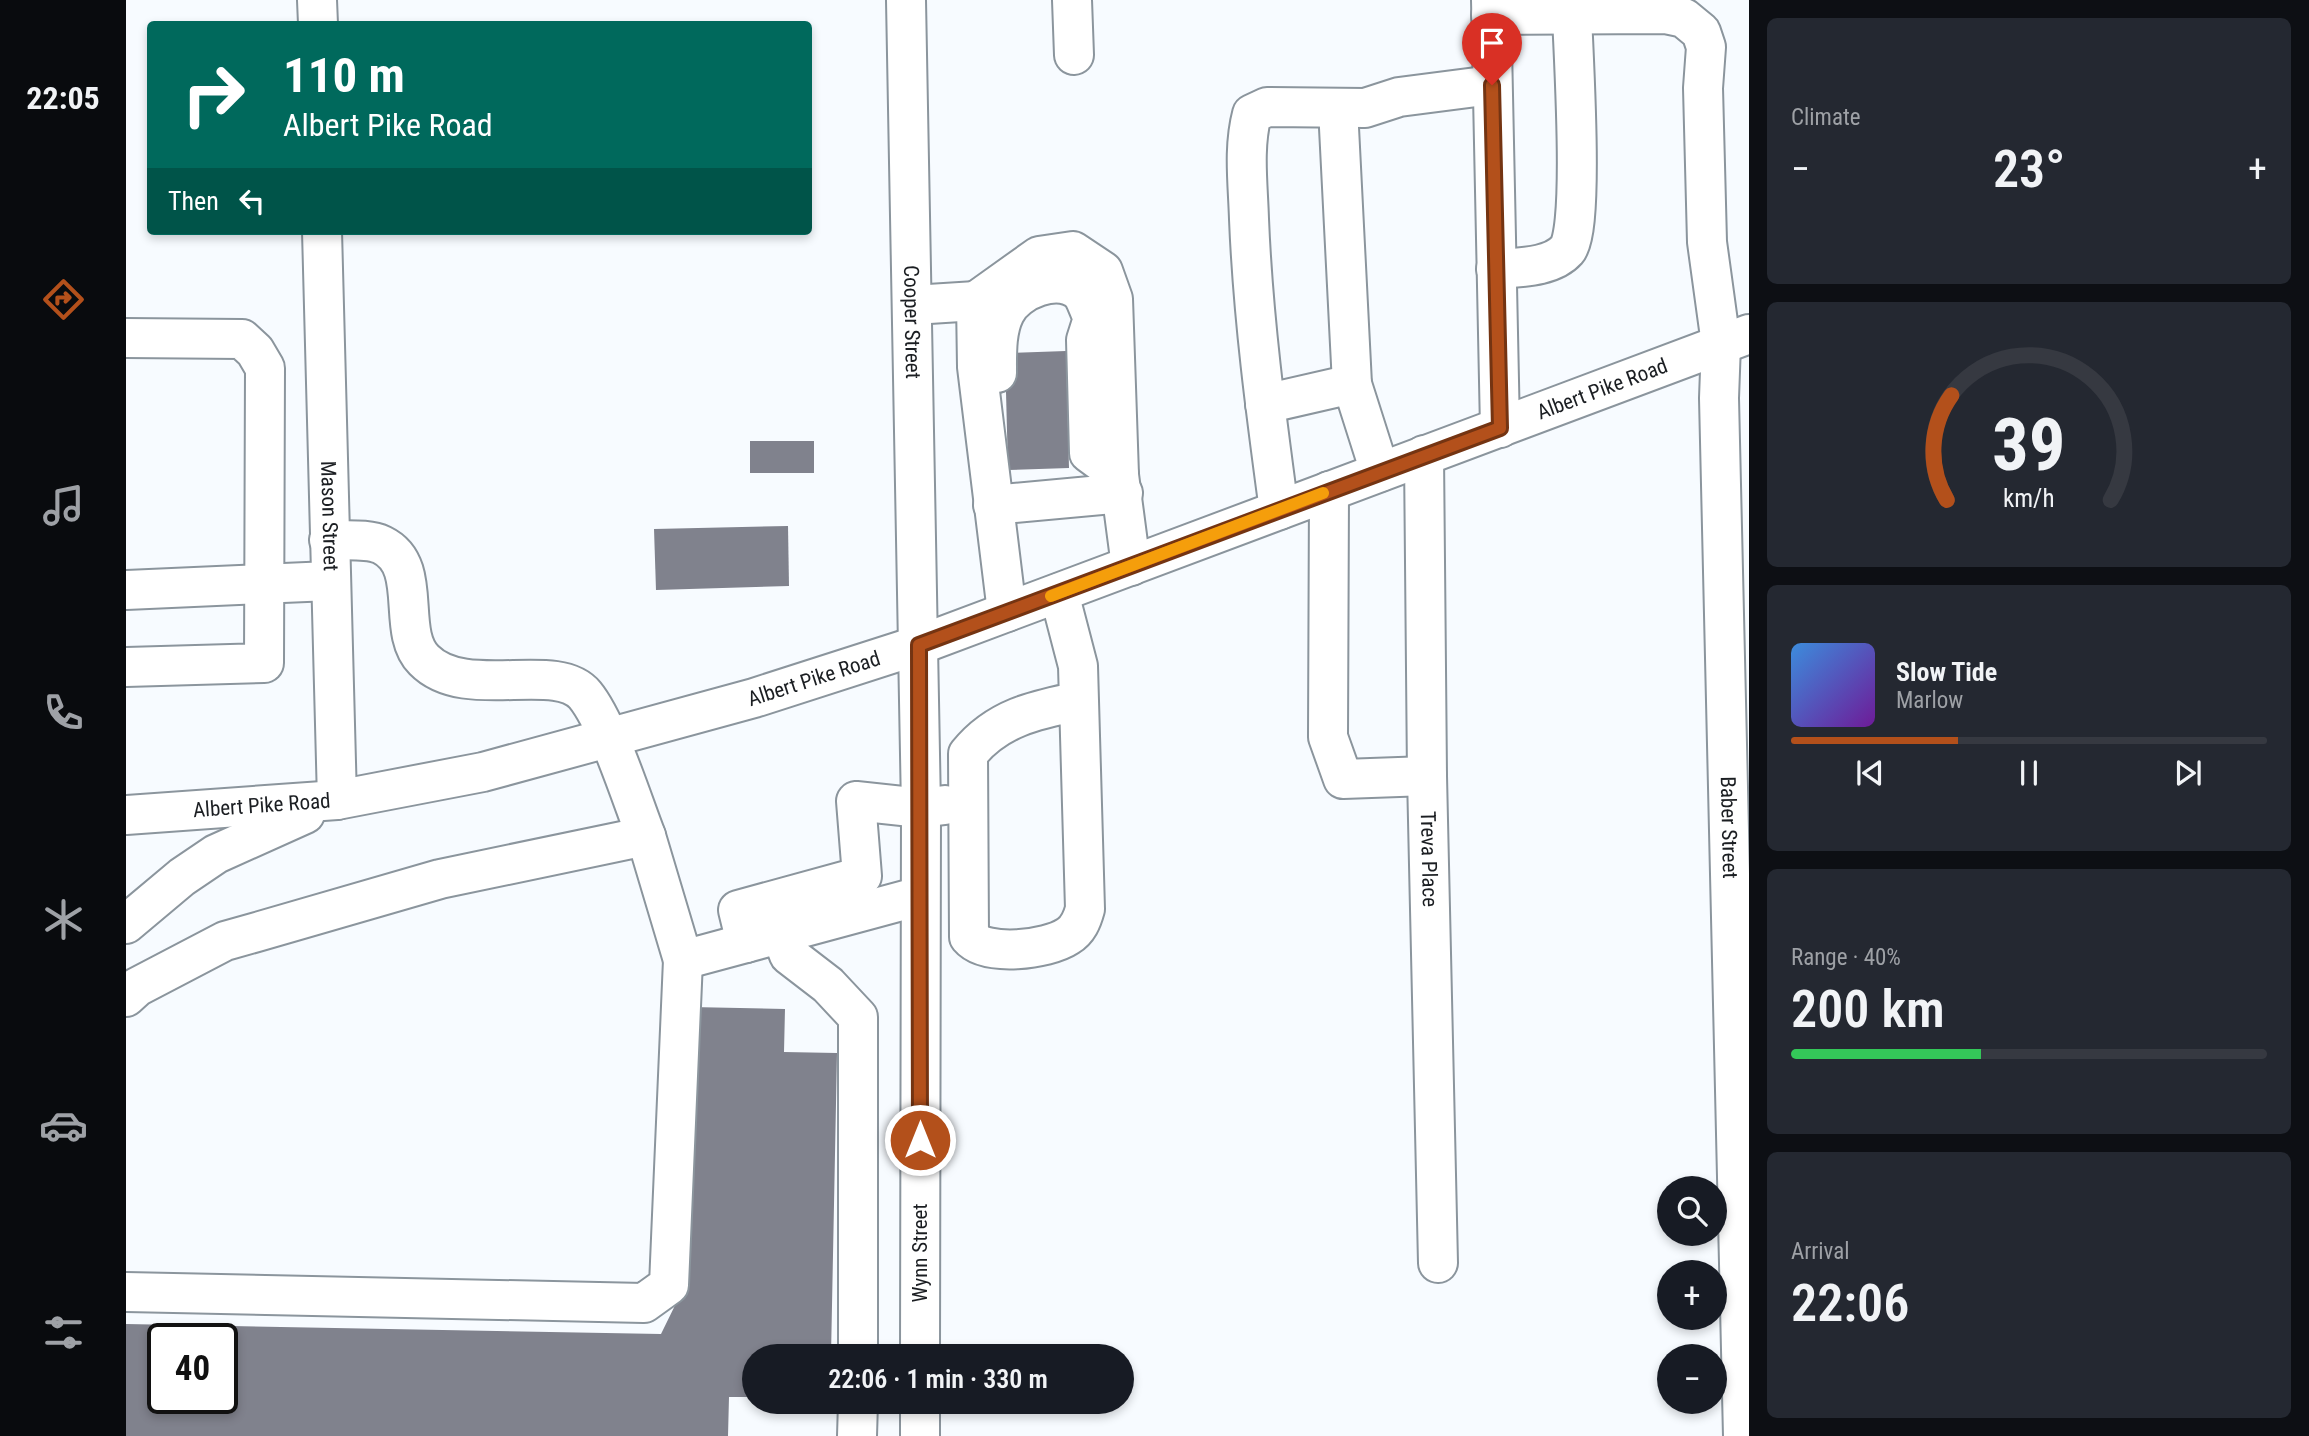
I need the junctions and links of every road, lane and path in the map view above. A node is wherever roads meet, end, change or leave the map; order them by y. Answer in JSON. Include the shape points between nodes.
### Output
{"nodes":[{"id":1,"x":317,"y":0,"type":"edge"},
{"id":2,"x":906,"y":0,"type":"edge"},
{"id":3,"x":1072,"y":0,"type":"edge"},
{"id":4,"x":1491,"y":7,"type":"edge"},
{"id":5,"x":1572,"y":14,"type":"junction"},
{"id":6,"x":318,"y":21,"type":"edge"},
{"id":7,"x":1073,"y":55,"type":"dead end"},
{"id":8,"x":1492,"y":85,"type":"junction"},
{"id":9,"x":1338,"y":108,"type":"junction"},
{"id":10,"x":323,"y":235,"type":"edge"},
{"id":11,"x":1496,"y":269,"type":"junction"},
{"id":12,"x":976,"y":300,"type":"junction"},
{"id":13,"x":913,"y":305,"type":"junction"},
{"id":14,"x":126,"y":338,"type":"edge"},
{"id":15,"x":1735,"y":339,"type":"edge"},
{"id":16,"x":1352,"y":384,"type":"junction"},
{"id":17,"x":1265,"y":404,"type":"junction"},
{"id":18,"x":1500,"y":428,"type":"junction"},
{"id":19,"x":1424,"y":455,"type":"junction"},
{"id":20,"x":1380,"y":472,"type":"junction"},
{"id":21,"x":1121,"y":484,"type":"junction"},
{"id":22,"x":1329,"y":491,"type":"junction"},
{"id":23,"x":992,"y":498,"type":"junction"},
{"id":24,"x":1279,"y":510,"type":"junction"},
{"id":25,"x":329,"y":540,"type":"junction"},
{"id":26,"x":1131,"y":566,"type":"junction"},
{"id":27,"x":330,"y":581,"type":"junction"},
{"id":28,"x":263,"y":584,"type":"junction"},
{"id":29,"x":126,"y":590,"type":"edge"},
{"id":30,"x":1059,"y":593,"type":"junction"},
{"id":31,"x":1007,"y":612,"type":"junction"},
{"id":32,"x":919,"y":645,"type":"junction"},
{"id":33,"x":126,"y":667,"type":"edge"},
{"id":34,"x":1079,"y":701,"type":"junction"},
{"id":35,"x":608,"y":740,"type":"junction"},
{"id":36,"x":1427,"y":776,"type":"junction"},
{"id":37,"x":337,"y":800,"type":"junction"},
{"id":38,"x":967,"y":802,"type":"junction"},
{"id":39,"x":921,"y":808,"type":"junction"},
{"id":40,"x":126,"y":815,"type":"edge"},
{"id":41,"x":646,"y":836,"type":"junction"},
{"id":42,"x":920,"y":896,"type":"junction"},
{"id":43,"x":126,"y":924,"type":"edge"},
{"id":44,"x":764,"y":938,"type":"junction"},
{"id":45,"x":683,"y":960,"type":"junction"},
{"id":46,"x":126,"y":997,"type":"edge"},
{"id":47,"x":1438,"y":1263,"type":"dead end"},
{"id":48,"x":126,"y":1292,"type":"edge"},
{"id":49,"x":858,"y":1344,"type":"edge"},
{"id":50,"x":920,"y":1344,"type":"edge"},
{"id":51,"x":858,"y":1414,"type":"edge"},
{"id":52,"x":920,"y":1414,"type":"edge"},
{"id":53,"x":857,"y":1436,"type":"edge"},
{"id":54,"x":920,"y":1436,"type":"edge"},
{"id":55,"x":1743,"y":1436,"type":"edge"}],
"edges":[{"from":1,"to":6,"type":"street"},
{"from":2,"to":13,"type":"street","name":"Cooper Street"},
{"from":3,"to":7,"type":"street"},
{"from":4,"to":5,"type":"street"},
{"from":4,"to":8,"type":"street"},
{"from":5,"to":11,"type":"street","via":[[1576,220],[1570,248],[1558,258],[1531,266]]},
{"from":5,"to":15,"type":"street","name":"Baber Street","via":[[1665,14],[1684,18],[1701,32],[1706,47],[1707,242]]},
{"from":8,"to":9,"type":"street","via":[[1399,97],[1365,108]]},
{"from":8,"to":11,"type":"street"},
{"from":9,"to":16,"type":"street"},
{"from":9,"to":17,"type":"street","via":[[1267,107],[1252,114],[1246,137],[1250,243]]},
{"from":10,"to":25,"type":"street","name":"Mason Street"},
{"from":11,"to":18,"type":"street"},
{"from":12,"to":13,"type":"street"},
{"from":12,"to":21,"type":"street","via":[[1039,256],[1073,251],[1103,271],[1113,299]]},
{"from":12,"to":23,"type":"street","via":[[977,367]]},
{"from":13,"to":32,"type":"street","name":"Cooper Street"},
{"from":14,"to":28,"type":"street","via":[[242,340],[265,368]]},
{"from":15,"to":18,"type":"street","name":"Albert Pike Road"},
{"from":15,"to":55,"type":"street","name":"Baber Street","via":[[1720,426]]},
{"from":16,"to":17,"type":"street"},
{"from":16,"to":20,"type":"street"},
{"from":17,"to":24,"type":"street"},
{"from":18,"to":19,"type":"street","name":"Albert Pike Road"},
{"from":19,"to":20,"type":"street","name":"Albert Pike Road"},
{"from":19,"to":36,"type":"street","name":"Treva Place"},
{"from":20,"to":22,"type":"street","name":"Albert Pike Road"},
{"from":21,"to":23,"type":"street"},
{"from":21,"to":23,"type":"street","via":[[1089,453],[1086,340],[1093,318],[1081,293],[1060,282],[1040,285],[1005,311],[996,349],[1002,474]]},
{"from":21,"to":26,"type":"street"},
{"from":22,"to":24,"type":"street","name":"Albert Pike Road"},
{"from":22,"to":36,"type":"street","via":[[1328,737],[1343,779]]},
{"from":23,"to":31,"type":"street"},
{"from":24,"to":26,"type":"street","name":"Albert Pike Road"},
{"from":25,"to":27,"type":"street","name":"Mason Street"},
{"from":25,"to":35,"type":"street","via":[[380,544],[393,553],[406,586],[411,636],[423,660],[443,674],[465,680],[572,684],[587,698]]},
{"from":26,"to":30,"type":"street","name":"Albert Pike Road"},
{"from":27,"to":28,"type":"street"},
{"from":27,"to":37,"type":"street","name":"Mason Street"},
{"from":28,"to":29,"type":"street"},
{"from":28,"to":33,"type":"street","via":[[264,663]]},
{"from":30,"to":31,"type":"street","name":"Albert Pike Road"},
{"from":30,"to":34,"type":"street","via":[[1078,666]]},
{"from":31,"to":32,"type":"street","name":"Albert Pike Road"},
{"from":32,"to":35,"type":"street","name":"Albert Pike Road"},
{"from":32,"to":39,"type":"street","name":"Wynn Street"},
{"from":34,"to":38,"type":"street","via":[[1002,722],[983,735],[968,754]]},
{"from":34,"to":38,"type":"street","via":[[1085,909],[1081,924],[1069,936],[1048,946],[989,950],[976,946],[969,937]]},
{"from":35,"to":37,"type":"street","name":"Albert Pike Road","via":[[483,772]]},
{"from":35,"to":41,"type":"street"},
{"from":36,"to":47,"type":"street","name":"Treva Place"},
{"from":37,"to":40,"type":"street","name":"Albert Pike Road"},
{"from":37,"to":43,"type":"street","via":[[216,854]]},
{"from":38,"to":39,"type":"street"},
{"from":39,"to":42,"type":"street","name":"Wynn Street"},
{"from":39,"to":44,"type":"street","via":[[856,801],[862,876],[738,910]]},
{"from":41,"to":45,"type":"street"},
{"from":41,"to":46,"type":"street","via":[[440,879],[225,941]]},
{"from":42,"to":44,"type":"street"},
{"from":42,"to":50,"type":"street","name":"Wynn Street"},
{"from":44,"to":45,"type":"street"},
{"from":44,"to":49,"type":"street","via":[[828,985],[858,1017]]},
{"from":45,"to":48,"type":"street","via":[[668,1285],[644,1303]]},
{"from":51,"to":53,"type":"street"},
{"from":52,"to":54,"type":"street"}]}
